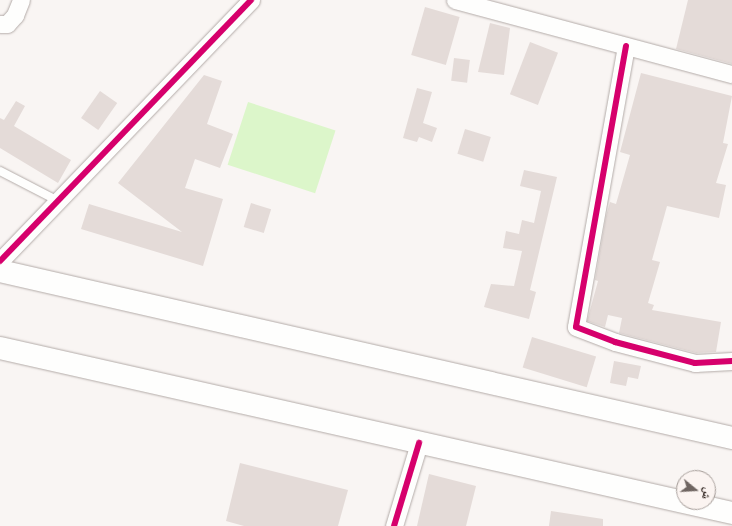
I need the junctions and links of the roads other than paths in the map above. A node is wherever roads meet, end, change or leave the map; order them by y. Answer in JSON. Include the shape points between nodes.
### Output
{"nodes":[{"id":1,"x":20,"y":0,"type":"edge"},
{"id":2,"x":251,"y":0,"type":"edge"},
{"id":3,"x":454,"y":0,"type":"edge"},
{"id":4,"x":0,"y":24,"type":"edge"},
{"id":5,"x":626,"y":46,"type":"junction"},
{"id":6,"x":732,"y":74,"type":"edge"},
{"id":7,"x":0,"y":171,"type":"edge"},
{"id":8,"x":58,"y":201,"type":"junction"},
{"id":9,"x":0,"y":261,"type":"edge"},
{"id":10,"x":0,"y":271,"type":"edge"},
{"id":11,"x":0,"y":348,"type":"edge"},
{"id":12,"x":732,"y":361,"type":"edge"},
{"id":13,"x":732,"y":438,"type":"edge"},
{"id":14,"x":419,"y":443,"type":"junction"},
{"id":15,"x":732,"y":513,"type":"edge"},
{"id":16,"x":394,"y":526,"type":"edge"}],
"edges":[{"from":1,"to":4,"type":"street","via":[[7,24]]},
{"from":2,"to":8,"type":"street"},
{"from":3,"to":5,"type":"street"},
{"from":5,"to":6,"type":"street"},
{"from":5,"to":12,"type":"street","via":[[576,327],[615,342],[695,363]]},
{"from":7,"to":8,"type":"lane"},
{"from":8,"to":9,"type":"street"},
{"from":10,"to":13,"type":"main road"},
{"from":11,"to":14,"type":"main road"},
{"from":14,"to":15,"type":"main road"},
{"from":14,"to":16,"type":"street"}]}
